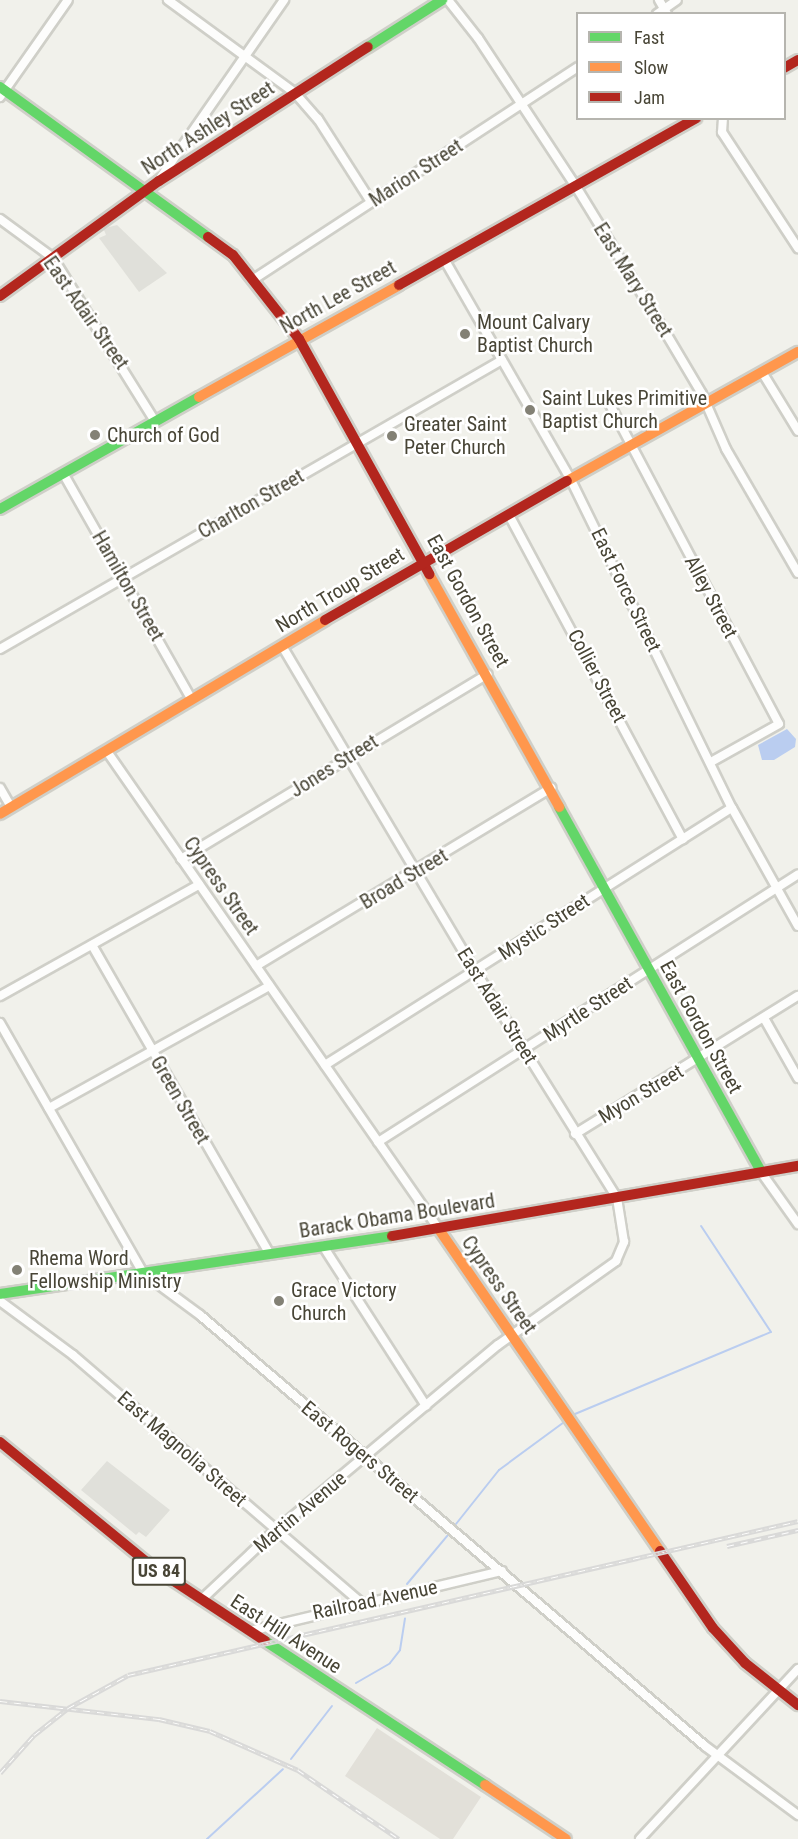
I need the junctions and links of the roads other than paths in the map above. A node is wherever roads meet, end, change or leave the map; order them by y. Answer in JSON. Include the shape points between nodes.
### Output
{"nodes":[{"id":1,"x":69,"y":0,"type":"edge"},
{"id":2,"x":168,"y":0,"type":"edge"},
{"id":3,"x":284,"y":0,"type":"edge"},
{"id":4,"x":442,"y":0,"type":"edge"},
{"id":5,"x":448,"y":0,"type":"edge"},
{"id":6,"x":659,"y":0,"type":"edge"},
{"id":7,"x":677,"y":0,"type":"edge"},
{"id":8,"x":666,"y":11,"type":"edge"},
{"id":9,"x":245,"y":55,"type":"junction"},
{"id":10,"x":576,"y":68,"type":"edge"},
{"id":11,"x":2,"y":91,"type":"edge"},
{"id":12,"x":296,"y":93,"type":"junction"},
{"id":13,"x":521,"y":105,"type":"junction"},
{"id":14,"x":692,"y":120,"type":"edge"},
{"id":15,"x":723,"y":120,"type":"edge"},
{"id":16,"x":159,"y":181,"type":"junction"},
{"id":17,"x":575,"y":185,"type":"junction"},
{"id":18,"x":145,"y":191,"type":"junction"},
{"id":19,"x":371,"y":202,"type":"junction"},
{"id":20,"x":0,"y":219,"type":"edge"},
{"id":21,"x":798,"y":248,"type":"edge"},
{"id":22,"x":53,"y":258,"type":"junction"},
{"id":23,"x":444,"y":259,"type":"junction"},
{"id":24,"x":254,"y":279,"type":"junction"},
{"id":25,"x":0,"y":296,"type":"edge"},
{"id":26,"x":299,"y":339,"type":"junction"},
{"id":27,"x":798,"y":352,"type":"edge"},
{"id":28,"x":502,"y":360,"type":"junction"},
{"id":29,"x":762,"y":372,"type":"junction"},
{"id":30,"x":608,"y":401,"type":"dead end"},
{"id":31,"x":706,"y":404,"type":"junction"},
{"id":32,"x":155,"y":421,"type":"junction"},
{"id":33,"x":798,"y":431,"type":"edge"},
{"id":34,"x":358,"y":443,"type":"junction"},
{"id":35,"x":632,"y":447,"type":"junction"},
{"id":36,"x":63,"y":473,"type":"junction"},
{"id":37,"x":571,"y":480,"type":"junction"},
{"id":38,"x":0,"y":509,"type":"edge"},
{"id":39,"x":509,"y":515,"type":"junction"},
{"id":40,"x":424,"y":561,"type":"junction"},
{"id":41,"x":798,"y":573,"type":"edge"},
{"id":42,"x":123,"y":579,"type":"junction"},
{"id":43,"x":282,"y":646,"type":"junction"},
{"id":44,"x":0,"y":649,"type":"edge"},
{"id":45,"x":488,"y":674,"type":"junction"},
{"id":46,"x":192,"y":700,"type":"junction"},
{"id":47,"x":106,"y":750,"type":"junction"},
{"id":48,"x":348,"y":757,"type":"junction"},
{"id":49,"x":711,"y":762,"type":"junction"},
{"id":50,"x":0,"y":788,"type":"edge"},
{"id":51,"x":551,"y":788,"type":"junction"},
{"id":52,"x":11,"y":807,"type":"junction"},
{"id":53,"x":732,"y":808,"type":"junction"},
{"id":54,"x":0,"y":814,"type":"edge"},
{"id":55,"x":683,"y":839,"type":"junction"},
{"id":56,"x":181,"y":859,"type":"junction"},
{"id":57,"x":416,"y":872,"type":"junction"},
{"id":58,"x":798,"y":874,"type":"edge"},
{"id":59,"x":199,"y":885,"type":"junction"},
{"id":60,"x":603,"y":888,"type":"junction"},
{"id":61,"x":777,"y":888,"type":"junction"},
{"id":62,"x":798,"y":926,"type":"edge"},
{"id":63,"x":92,"y":945,"type":"junction"},
{"id":64,"x":256,"y":966,"type":"junction"},
{"id":65,"x":648,"y":969,"type":"junction"},
{"id":66,"x":475,"y":971,"type":"junction"},
{"id":67,"x":269,"y":986,"type":"junction"},
{"id":68,"x":0,"y":996,"type":"edge"},
{"id":69,"x":798,"y":996,"type":"edge"},
{"id":70,"x":764,"y":1018,"type":"junction"},
{"id":71,"x":0,"y":1023,"type":"edge"},
{"id":72,"x":525,"y":1050,"type":"junction"},
{"id":73,"x":152,"y":1051,"type":"junction"},
{"id":74,"x":698,"y":1059,"type":"junction"},
{"id":75,"x":325,"y":1065,"type":"junction"},
{"id":76,"x":798,"y":1078,"type":"edge"},
{"id":77,"x":49,"y":1108,"type":"junction"},
{"id":78,"x":575,"y":1134,"type":"junction"},
{"id":79,"x":378,"y":1142,"type":"junction"},
{"id":80,"x":798,"y":1166,"type":"edge"},
{"id":81,"x":761,"y":1172,"type":"junction"},
{"id":82,"x":617,"y":1198,"type":"junction"},
{"id":83,"x":798,"y":1224,"type":"edge"},
{"id":84,"x":438,"y":1228,"type":"junction"},
{"id":85,"x":323,"y":1246,"type":"junction"},
{"id":86,"x":270,"y":1254,"type":"junction"},
{"id":87,"x":143,"y":1273,"type":"junction"},
{"id":88,"x":0,"y":1294,"type":"edge"},
{"id":89,"x":0,"y":1301,"type":"edge"},
{"id":90,"x":511,"y":1334,"type":"junction"},
{"id":91,"x":426,"y":1406,"type":"junction"},
{"id":92,"x":0,"y":1442,"type":"edge"},
{"id":93,"x":366,"y":1456,"type":"junction"},
{"id":94,"x":276,"y":1531,"type":"junction"},
{"id":95,"x":502,"y":1571,"type":"junction"},
{"id":96,"x":201,"y":1600,"type":"junction"},
{"id":97,"x":360,"y":1602,"type":"junction"},
{"id":98,"x":249,"y":1632,"type":"junction"},
{"id":99,"x":798,"y":1670,"type":"edge"},
{"id":100,"x":779,"y":1690,"type":"junction"},
{"id":101,"x":798,"y":1705,"type":"edge"},
{"id":102,"x":718,"y":1757,"type":"junction"},
{"id":103,"x":798,"y":1815,"type":"edge"},
{"id":104,"x":566,"y":1839,"type":"edge"},
{"id":105,"x":640,"y":1839,"type":"edge"}],
"edges":[{"from":1,"to":11,"type":"street"},
{"from":2,"to":9,"type":"street"},
{"from":3,"to":9,"type":"street"},
{"from":4,"to":12,"type":"main road","name":"North Ashley Street"},
{"from":5,"to":13,"type":"street","name":"East Mary Street"},
{"from":6,"to":8,"type":"street"},
{"from":7,"to":8,"type":"street"},
{"from":9,"to":12,"type":"street"},
{"from":9,"to":16,"type":"street"},
{"from":10,"to":13,"type":"street","name":"Marion Street"},
{"from":11,"to":18,"type":"main road","name":"East Gordon Street"},
{"from":12,"to":16,"type":"main road","name":"North Ashley Street"},
{"from":12,"to":19,"type":"street","via":[[318,119]]},
{"from":13,"to":17,"type":"street","name":"East Mary Street"},
{"from":13,"to":19,"type":"street","name":"Marion Street"},
{"from":14,"to":17,"type":"main road","name":"North Lee Street"},
{"from":15,"to":21,"type":"street","via":[[722,132]]},
{"from":16,"to":18,"type":"main road","name":"North Ashley Street"},
{"from":17,"to":23,"type":"main road","name":"North Lee Street"},
{"from":17,"to":31,"type":"street","name":"East Mary Street"},
{"from":18,"to":22,"type":"main road","name":"North Ashley Street"},
{"from":18,"to":24,"type":"main road","name":"East Gordon Street","via":[[233,255]]},
{"from":19,"to":24,"type":"street","name":"Marion Street"},
{"from":20,"to":22,"type":"street","name":"East Adair Street"},
{"from":22,"to":25,"type":"main road","name":"North Ashley Street"},
{"from":22,"to":32,"type":"street","name":"East Adair Street"},
{"from":23,"to":26,"type":"main road","name":"North Lee Street"},
{"from":23,"to":28,"type":"street","name":"East Force Street"},
{"from":24,"to":26,"type":"main road","name":"East Gordon Street"},
{"from":26,"to":32,"type":"main road","name":"North Lee Street"},
{"from":26,"to":34,"type":"main road","name":"East Gordon Street"},
{"from":27,"to":29,"type":"main road","name":"North Troup Street"},
{"from":28,"to":34,"type":"street","name":"Charlton Street"},
{"from":28,"to":37,"type":"street","name":"East Force Street"},
{"from":29,"to":31,"type":"main road","name":"North Troup Street"},
{"from":29,"to":33,"type":"street"},
{"from":30,"to":35,"type":"street","name":"Alley Street"},
{"from":31,"to":35,"type":"main road","name":"North Troup Street"},
{"from":31,"to":41,"type":"street","name":"East Mary Street","via":[[726,449]]},
{"from":32,"to":36,"type":"main road","name":"North Lee Street"},
{"from":34,"to":40,"type":"main road","name":"East Gordon Street"},
{"from":34,"to":42,"type":"street","name":"Charlton Street"},
{"from":35,"to":37,"type":"main road","name":"North Troup Street"},
{"from":35,"to":49,"type":"street","name":"Alley Street","via":[[778,724]]},
{"from":36,"to":38,"type":"main road","name":"North Lee Street"},
{"from":36,"to":42,"type":"street","name":"Hamilton Street"},
{"from":37,"to":39,"type":"main road","name":"North Troup Street"},
{"from":37,"to":49,"type":"street","name":"East Force Street"},
{"from":39,"to":40,"type":"main road","name":"North Troup Street"},
{"from":39,"to":55,"type":"street","name":"Collier Street"},
{"from":40,"to":43,"type":"main road","name":"North Troup Street"},
{"from":40,"to":45,"type":"main road","name":"East Gordon Street"},
{"from":42,"to":44,"type":"street","name":"Charlton Street"},
{"from":42,"to":46,"type":"street","name":"Hamilton Street"},
{"from":43,"to":46,"type":"main road","name":"North Troup Street"},
{"from":43,"to":48,"type":"street","name":"East Adair Street"},
{"from":45,"to":48,"type":"street","name":"Jones Street"},
{"from":45,"to":51,"type":"main road","name":"East Gordon Street"},
{"from":46,"to":47,"type":"main road","name":"North Troup Street"},
{"from":47,"to":52,"type":"main road","name":"North Troup Street"},
{"from":47,"to":56,"type":"street","name":"Cypress Street"},
{"from":48,"to":56,"type":"street","name":"Jones Street"},
{"from":48,"to":57,"type":"street","name":"East Adair Street"},
{"from":49,"to":53,"type":"street","name":"East Force Street"},
{"from":50,"to":52,"type":"street"},
{"from":51,"to":57,"type":"street","name":"Broad Street"},
{"from":51,"to":60,"type":"main road","name":"East Gordon Street"},
{"from":52,"to":54,"type":"main road","name":"North Troup Street"},
{"from":53,"to":55,"type":"street","name":"Mystic Street"},
{"from":53,"to":61,"type":"street","name":"East Force Street"},
{"from":55,"to":60,"type":"street","name":"Mystic Street"},
{"from":56,"to":59,"type":"street","name":"Cypress Street"},
{"from":57,"to":64,"type":"street","name":"Broad Street"},
{"from":57,"to":66,"type":"street","name":"East Adair Street"},
{"from":58,"to":61,"type":"street","name":"Myrtle Street"},
{"from":59,"to":63,"type":"street"},
{"from":59,"to":64,"type":"street","name":"Cypress Street"},
{"from":60,"to":65,"type":"main road","name":"East Gordon Street"},
{"from":60,"to":66,"type":"street","name":"Mystic Street"},
{"from":61,"to":62,"type":"street","name":"East Force Street"},
{"from":61,"to":65,"type":"street","name":"Myrtle Street"},
{"from":63,"to":68,"type":"street"},
{"from":63,"to":73,"type":"street","name":"Green Street"},
{"from":64,"to":67,"type":"street","name":"Cypress Street"},
{"from":65,"to":72,"type":"street","name":"Myrtle Street"},
{"from":65,"to":74,"type":"main road","name":"East Gordon Street"},
{"from":66,"to":72,"type":"street","name":"East Adair Street"},
{"from":66,"to":75,"type":"street","name":"Mystic Street"},
{"from":67,"to":73,"type":"street"},
{"from":67,"to":75,"type":"street","name":"Cypress Street"},
{"from":69,"to":70,"type":"street","name":"Myon Street"},
{"from":70,"to":74,"type":"street","name":"Myon Street"},
{"from":70,"to":76,"type":"street"},
{"from":71,"to":77,"type":"street","name":"East Rogers Street"},
{"from":72,"to":78,"type":"street","name":"East Adair Street"},
{"from":72,"to":79,"type":"street","name":"Myrtle Street"},
{"from":73,"to":77,"type":"street"},
{"from":73,"to":86,"type":"street","name":"Green Street"},
{"from":74,"to":78,"type":"street","name":"Myon Street"},
{"from":74,"to":81,"type":"main road","name":"East Gordon Street"},
{"from":75,"to":79,"type":"street","name":"Cypress Street"},
{"from":77,"to":87,"type":"street","name":"East Rogers Street"},
{"from":78,"to":82,"type":"street","name":"East Adair Street"},
{"from":79,"to":84,"type":"street","name":"Cypress Street"},
{"from":80,"to":81,"type":"main road","name":"Barack Obama Boulevard"},
{"from":81,"to":82,"type":"main road","name":"Barack Obama Boulevard"},
{"from":81,"to":83,"type":"street","name":"East Gordon Street"},
{"from":82,"to":84,"type":"main road","name":"Barack Obama Boulevard"},
{"from":82,"to":90,"type":"street","name":"East Adair Street","via":[[624,1242],[616,1261]]},
{"from":84,"to":85,"type":"main road","name":"Barack Obama Boulevard"},
{"from":84,"to":90,"type":"main road","name":"Cypress Street"},
{"from":85,"to":86,"type":"main road","name":"Barack Obama Boulevard"},
{"from":85,"to":91,"type":"street"},
{"from":86,"to":87,"type":"main road","name":"Barack Obama Boulevard"},
{"from":87,"to":88,"type":"main road","name":"Barack Obama Boulevard"},
{"from":87,"to":93,"type":"street","name":"East Rogers Street","via":[[176,1294]]},
{"from":89,"to":94,"type":"street","name":"East Magnolia Street","via":[[73,1356]]},
{"from":90,"to":91,"type":"street","name":"Martin Avenue"},
{"from":90,"to":100,"type":"main road","name":"Cypress Street","via":[[713,1628],[738,1656]]},
{"from":91,"to":93,"type":"street","name":"Martin Avenue"},
{"from":92,"to":96,"type":"main road","name":"East Hill Avenue","number":"US 84","via":[[131,1551]]},
{"from":93,"to":94,"type":"street","name":"Martin Avenue"},
{"from":93,"to":95,"type":"street","name":"East Rogers Street"},
{"from":94,"to":96,"type":"street","name":"Martin Avenue"},
{"from":94,"to":97,"type":"street","name":"East Magnolia Street"},
{"from":95,"to":97,"type":"street","name":"Railroad Avenue"},
{"from":95,"to":102,"type":"street","name":"East Rogers Street"},
{"from":96,"to":98,"type":"main road","name":"East Hill Avenue","number":"US 84"},
{"from":97,"to":98,"type":"street","name":"Railroad Avenue"},
{"from":98,"to":104,"type":"main road","name":"East Hill Avenue","number":"US 84"},
{"from":99,"to":100,"type":"street"},
{"from":100,"to":101,"type":"main road","name":"Cypress Street"},
{"from":100,"to":102,"type":"street"},
{"from":102,"to":103,"type":"street","name":"East Rogers Street"},
{"from":102,"to":105,"type":"street"}]}
